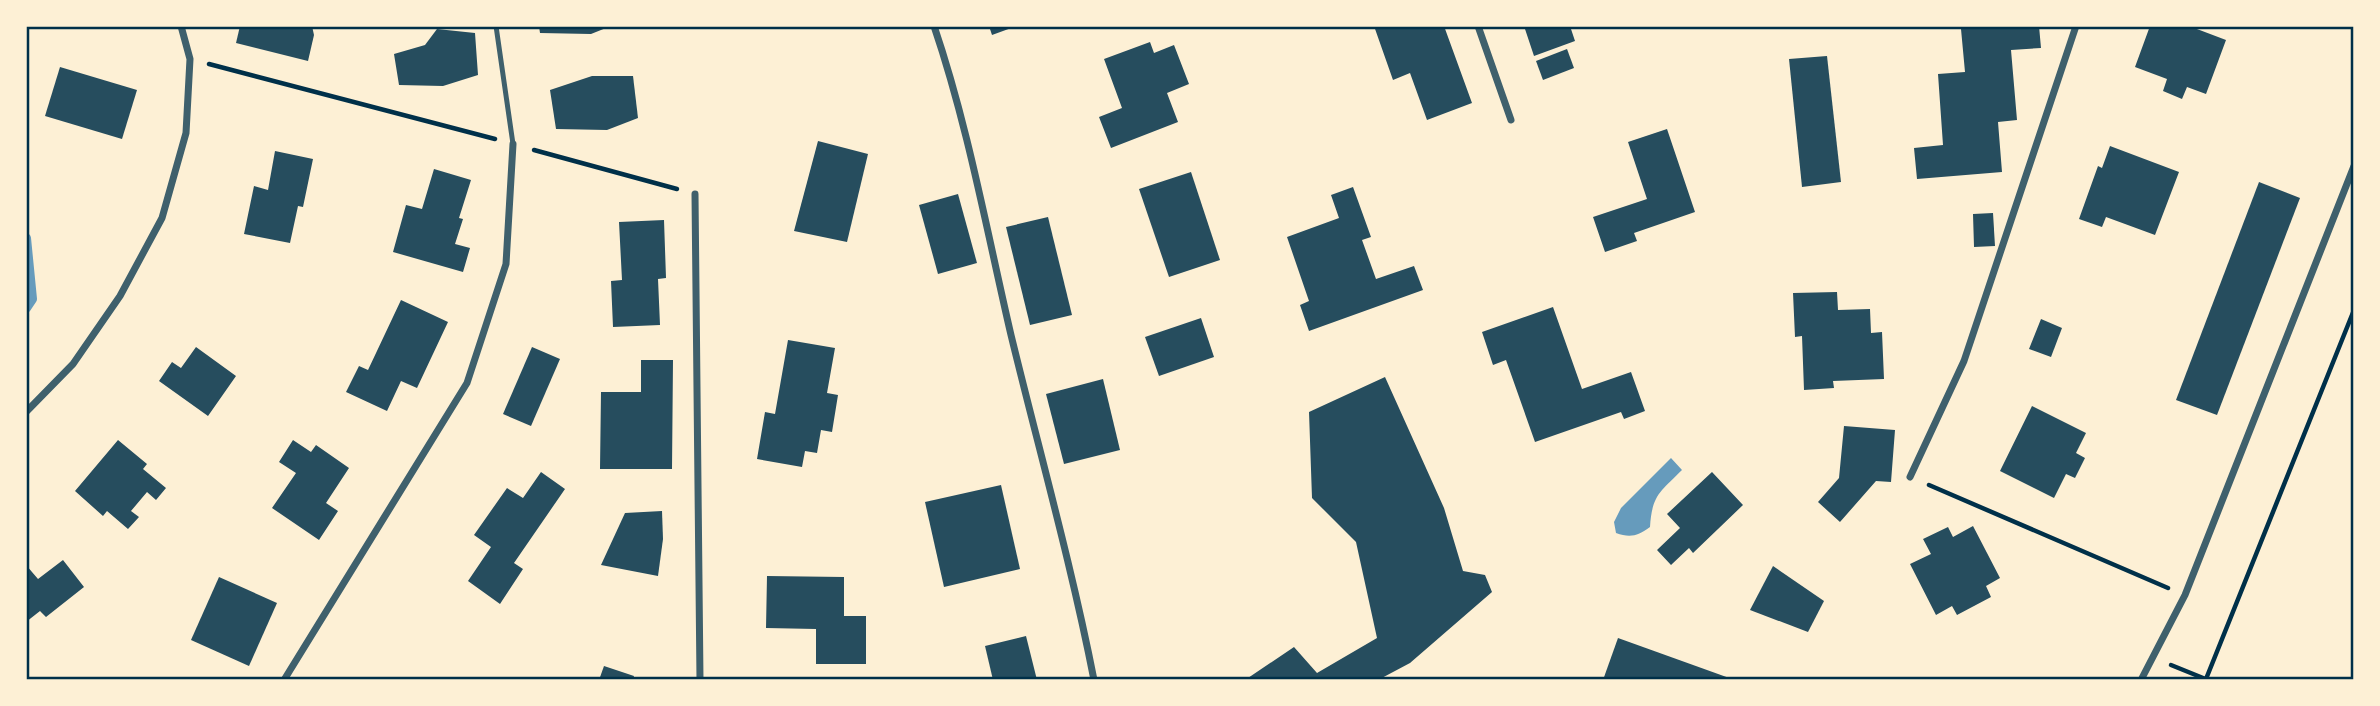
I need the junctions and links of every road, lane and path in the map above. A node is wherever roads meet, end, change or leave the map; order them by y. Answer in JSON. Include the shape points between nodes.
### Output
{"nodes":[{"id":1,"x":181,"y":26,"type":"edge"},
{"id":2,"x":496,"y":26,"type":"edge"},
{"id":3,"x":934,"y":26,"type":"edge"},
{"id":4,"x":1478,"y":26,"type":"edge"},
{"id":5,"x":2076,"y":26,"type":"edge"},
{"id":6,"x":190,"y":59,"type":"junction"},
{"id":7,"x":1511,"y":120,"type":"dead end"},
{"id":8,"x":513,"y":144,"type":"junction"},
{"id":9,"x":2354,"y":166,"type":"edge"},
{"id":10,"x":695,"y":194,"type":"joint"},
{"id":11,"x":2354,"y":310,"type":"edge"},
{"id":12,"x":26,"y":412,"type":"edge"},
{"id":13,"x":1910,"y":477,"type":"joint"},
{"id":14,"x":2185,"y":595,"type":"junction"},
{"id":15,"x":2153,"y":659,"type":"junction"},
{"id":16,"x":2207,"y":679,"type":"edge"},
{"id":17,"x":284,"y":680,"type":"edge"},
{"id":18,"x":700,"y":680,"type":"edge"},
{"id":19,"x":1094,"y":680,"type":"edge"},
{"id":20,"x":2141,"y":680,"type":"edge"}],
"edges":[{"from":1,"to":6,"type":"street"},
{"from":2,"to":8,"type":"lane"},
{"from":3,"to":19,"type":"street","via":[[1068,555]]},
{"from":4,"to":7,"type":"street"},
{"from":5,"to":13,"type":"street","via":[[1964,361]]},
{"from":6,"to":8,"type":"path"},
{"from":6,"to":12,"type":"street","via":[[186,133],[162,218],[120,296],[73,364]]},
{"from":8,"to":10,"type":"path"},
{"from":8,"to":17,"type":"street","via":[[506,264],[467,383]]},
{"from":9,"to":14,"type":"street"},
{"from":10,"to":18,"type":"street"},
{"from":11,"to":16,"type":"path"},
{"from":13,"to":14,"type":"path"},
{"from":14,"to":15,"type":"street"},
{"from":15,"to":16,"type":"path"},
{"from":15,"to":20,"type":"street"}]}
